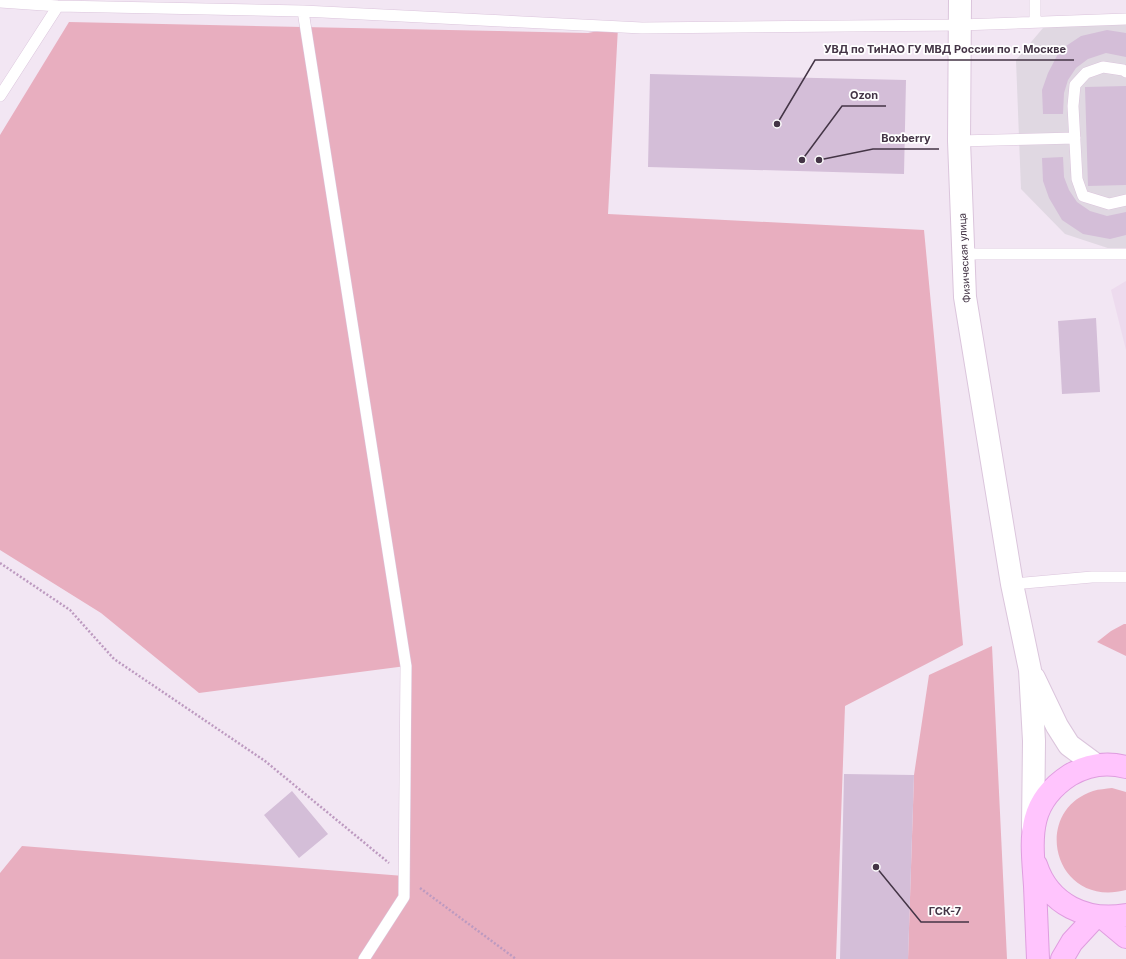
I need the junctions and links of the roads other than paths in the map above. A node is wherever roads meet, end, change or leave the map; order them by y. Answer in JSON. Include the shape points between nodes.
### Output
{"nodes":[{"id":1,"x":960,"y":0,"type":"edge"},
{"id":2,"x":1035,"y":0,"type":"edge"},
{"id":3,"x":0,"y":2,"type":"edge"},
{"id":4,"x":58,"y":6,"type":"junction"},
{"id":5,"x":303,"y":11,"type":"junction"},
{"id":6,"x":1126,"y":19,"type":"edge"},
{"id":7,"x":1035,"y":21,"type":"junction"},
{"id":8,"x":960,"y":24,"type":"junction"},
{"id":9,"x":1126,"y":72,"type":"edge"},
{"id":10,"x":0,"y":96,"type":"edge"},
{"id":11,"x":1075,"y":138,"type":"junction"},
{"id":12,"x":959,"y":141,"type":"junction"},
{"id":13,"x":1126,"y":200,"type":"edge"},
{"id":14,"x":964,"y":254,"type":"junction"},
{"id":15,"x":1126,"y":254,"type":"edge"},
{"id":16,"x":1126,"y":577,"type":"edge"},
{"id":17,"x":1012,"y":584,"type":"junction"},
{"id":18,"x":1030,"y":670,"type":"junction"},
{"id":19,"x":1096,"y":766,"type":"junction"},
{"id":20,"x":1126,"y":767,"type":"edge"},
{"id":21,"x":1032,"y":832,"type":"junction"},
{"id":22,"x":1033,"y":857,"type":"junction"},
{"id":23,"x":1126,"y":915,"type":"edge"},
{"id":24,"x":1099,"y":917,"type":"junction"},
{"id":25,"x":1126,"y":936,"type":"edge"},
{"id":26,"x":364,"y":959,"type":"edge"},
{"id":27,"x":1038,"y":959,"type":"edge"},
{"id":28,"x":1062,"y":959,"type":"edge"}],
"edges":[{"from":1,"to":8,"type":"street","name":"Физическая улица"},
{"from":2,"to":7,"type":"lane"},
{"from":3,"to":4,"type":"lane"},
{"from":4,"to":5,"type":"lane"},
{"from":4,"to":10,"type":"lane"},
{"from":5,"to":8,"type":"lane","via":[[642,28]]},
{"from":5,"to":26,"type":"lane","via":[[406,666],[404,897]]},
{"from":6,"to":7,"type":"lane"},
{"from":7,"to":8,"type":"lane"},
{"from":8,"to":12,"type":"street","name":"Физическая улица"},
{"from":9,"to":11,"type":"lane","via":[[1103,67],[1086,73],[1075,85]]},
{"from":11,"to":12,"type":"lane"},
{"from":11,"to":13,"type":"lane","via":[[1077,179],[1083,196],[1109,204]]},
{"from":12,"to":14,"type":"street","name":"Физическая улица"},
{"from":14,"to":15,"type":"lane"},
{"from":14,"to":17,"type":"street","name":"Физическая улица","via":[[965,297]]},
{"from":16,"to":17,"type":"lane","via":[[1092,577]]},
{"from":17,"to":18,"type":"street","name":"Физическая улица"},
{"from":18,"to":19,"type":"street","via":[[1069,745]]},
{"from":18,"to":21,"type":"street","via":[[1034,741]]},
{"from":19,"to":20,"type":"main road","via":[[1108,764]]},
{"from":19,"to":21,"type":"main road","via":[[1084,768],[1053,788],[1039,808]]},
{"from":21,"to":22,"type":"main road"},
{"from":22,"to":24,"type":"main road","via":[[1042,880],[1058,898],[1079,912]]},
{"from":22,"to":27,"type":"main road"},
{"from":23,"to":24,"type":"main road"},
{"from":24,"to":25,"type":"main road"},
{"from":24,"to":28,"type":"main road","via":[[1072,942]]}]}
